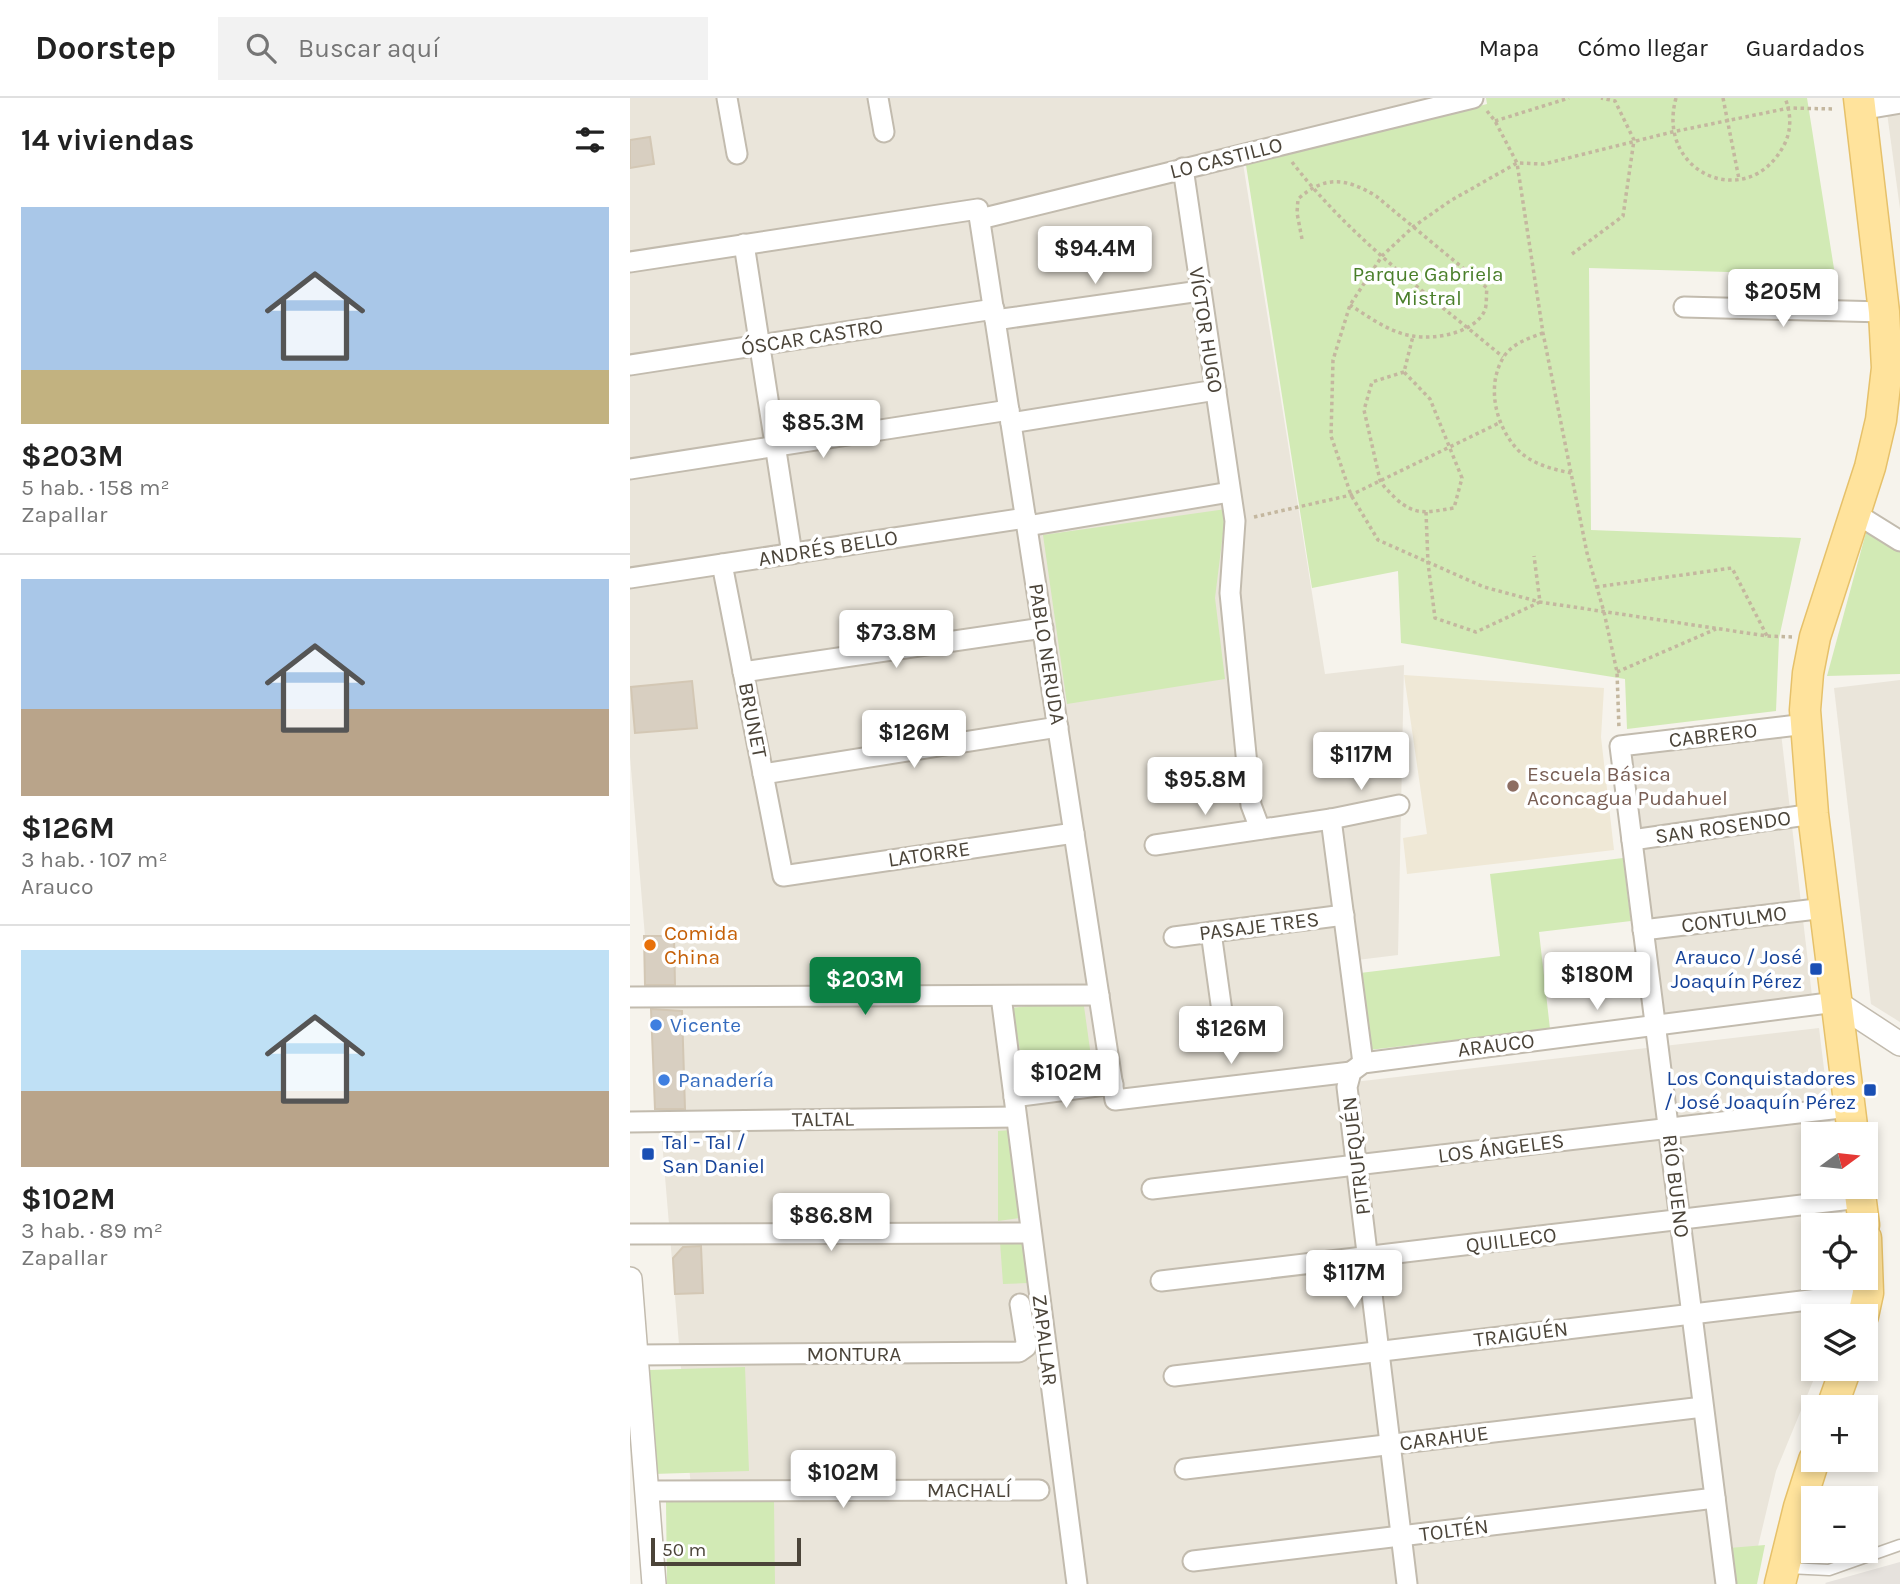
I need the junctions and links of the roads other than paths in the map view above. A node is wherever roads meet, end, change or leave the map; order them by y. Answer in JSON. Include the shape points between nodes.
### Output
{"nodes":[{"id":1,"x":727,"y":98,"type":"edge"},
{"id":2,"x":878,"y":98,"type":"edge"},
{"id":3,"x":1478,"y":102,"type":"edge"},
{"id":4,"x":1900,"y":103,"type":"edge"},
{"id":5,"x":1860,"y":104,"type":"edge"},
{"id":6,"x":884,"y":132,"type":"dead end"},
{"id":7,"x":737,"y":154,"type":"dead end"},
{"id":8,"x":1183,"y":168,"type":"junction"},
{"id":9,"x":979,"y":214,"type":"junction"},
{"id":10,"x":744,"y":244,"type":"junction"},
{"id":11,"x":630,"y":262,"type":"edge"},
{"id":12,"x":1200,"y":291,"type":"junction"},
{"id":13,"x":1684,"y":307,"type":"dead end"},
{"id":14,"x":1884,"y":312,"type":"junction"},
{"id":15,"x":994,"y":314,"type":"junction"},
{"id":16,"x":760,"y":345,"type":"junction"},
{"id":17,"x":630,"y":365,"type":"edge"},
{"id":18,"x":1216,"y":390,"type":"junction"},
{"id":19,"x":1892,"y":397,"type":"edge"},
{"id":20,"x":1010,"y":417,"type":"junction"},
{"id":21,"x":776,"y":447,"type":"junction"},
{"id":22,"x":630,"y":469,"type":"edge"},
{"id":23,"x":1230,"y":492,"type":"junction"},
{"id":24,"x":1855,"y":513,"type":"junction"},
{"id":25,"x":1026,"y":522,"type":"junction"},
{"id":26,"x":1900,"y":541,"type":"edge"},
{"id":27,"x":792,"y":554,"type":"junction"},
{"id":28,"x":722,"y":564,"type":"junction"},
{"id":29,"x":630,"y":578,"type":"edge"},
{"id":30,"x":1043,"y":628,"type":"junction"},
{"id":31,"x":743,"y":672,"type":"junction"},
{"id":32,"x":1806,"y":724,"type":"junction"},
{"id":33,"x":1058,"y":727,"type":"junction"},
{"id":34,"x":1620,"y":746,"type":"joint"},
{"id":35,"x":763,"y":774,"type":"junction"},
{"id":36,"x":1399,"y":805,"type":"dead end"},
{"id":37,"x":1813,"y":814,"type":"junction"},
{"id":38,"x":1331,"y":819,"type":"junction"},
{"id":39,"x":1261,"y":829,"type":"junction"},
{"id":40,"x":1074,"y":833,"type":"junction"},
{"id":41,"x":1632,"y":840,"type":"junction"},
{"id":42,"x":1155,"y":845,"type":"dead end"},
{"id":43,"x":783,"y":876,"type":"joint"},
{"id":44,"x":1825,"y":908,"type":"junction"},
{"id":45,"x":1344,"y":915,"type":"junction"},
{"id":46,"x":1643,"y":930,"type":"junction"},
{"id":47,"x":1211,"y":932,"type":"junction"},
{"id":48,"x":1174,"y":937,"type":"dead end"},
{"id":49,"x":1099,"y":995,"type":"junction"},
{"id":50,"x":1001,"y":996,"type":"junction"},
{"id":51,"x":630,"y":998,"type":"edge"},
{"id":52,"x":1836,"y":1002,"type":"junction"},
{"id":53,"x":1656,"y":1025,"type":"junction"},
{"id":54,"x":1225,"y":1033,"type":"dead end"},
{"id":55,"x":1900,"y":1044,"type":"edge"},
{"id":56,"x":1357,"y":1067,"type":"junction"},
{"id":57,"x":1114,"y":1092,"type":"junction"},
{"id":58,"x":1014,"y":1097,"type":"junction"},
{"id":59,"x":1016,"y":1117,"type":"junction"},
{"id":60,"x":1851,"y":1120,"type":"edge"},
{"id":61,"x":630,"y":1122,"type":"edge"},
{"id":62,"x":1668,"y":1128,"type":"junction"},
{"id":63,"x":1357,"y":1165,"type":"junction"},
{"id":64,"x":1153,"y":1189,"type":"dead end"},
{"id":65,"x":1861,"y":1203,"type":"edge"},
{"id":66,"x":1680,"y":1220,"type":"junction"},
{"id":67,"x":1031,"y":1233,"type":"junction"},
{"id":68,"x":630,"y":1234,"type":"edge"},
{"id":69,"x":1368,"y":1257,"type":"junction"},
{"id":70,"x":630,"y":1279,"type":"edge"},
{"id":71,"x":1161,"y":1281,"type":"dead end"},
{"id":72,"x":1020,"y":1304,"type":"dead end"},
{"id":73,"x":1801,"y":1308,"type":"edge"},
{"id":74,"x":1692,"y":1314,"type":"junction"},
{"id":75,"x":1379,"y":1351,"type":"junction"},
{"id":76,"x":636,"y":1355,"type":"junction"},
{"id":77,"x":1174,"y":1376,"type":"dead end"},
{"id":78,"x":634,"y":1393,"type":"edge"},
{"id":79,"x":1703,"y":1407,"type":"junction"},
{"id":80,"x":1391,"y":1444,"type":"junction"},
{"id":81,"x":1185,"y":1469,"type":"dead end"},
{"id":82,"x":1810,"y":1472,"type":"edge"},
{"id":83,"x":1039,"y":1490,"type":"dead end"},
{"id":84,"x":1715,"y":1498,"type":"junction"},
{"id":85,"x":642,"y":1503,"type":"edge"},
{"id":86,"x":1402,"y":1536,"type":"junction"},
{"id":87,"x":1900,"y":1545,"type":"edge"},
{"id":88,"x":1193,"y":1561,"type":"dead end"},
{"id":89,"x":1782,"y":1576,"type":"edge"},
{"id":90,"x":654,"y":1584,"type":"edge"},
{"id":91,"x":1077,"y":1584,"type":"edge"},
{"id":92,"x":1407,"y":1584,"type":"edge"},
{"id":93,"x":1726,"y":1584,"type":"edge"}],
"edges":[{"from":1,"to":7,"type":"street"},
{"from":2,"to":6,"type":"street"},
{"from":3,"to":8,"type":"street","name":"LO CASTILLO"},
{"from":4,"to":5,"type":"street"},
{"from":5,"to":14,"type":"main road"},
{"from":8,"to":9,"type":"street","name":"LO CASTILLO"},
{"from":8,"to":12,"type":"street","name":"VÍCTOR HUGO"},
{"from":9,"to":10,"type":"street","name":"LO CASTILLO"},
{"from":9,"to":15,"type":"street","name":"PABLO NERUDA"},
{"from":10,"to":11,"type":"street","name":"LO CASTILLO"},
{"from":10,"to":16,"type":"street"},
{"from":12,"to":15,"type":"street","name":"ÓSCAR CASTRO"},
{"from":12,"to":18,"type":"street","name":"VÍCTOR HUGO"},
{"from":13,"to":14,"type":"street"},
{"from":14,"to":19,"type":"main road"},
{"from":15,"to":16,"type":"street","name":"ÓSCAR CASTRO"},
{"from":15,"to":20,"type":"street","name":"PABLO NERUDA"},
{"from":16,"to":17,"type":"street","name":"ÓSCAR CASTRO"},
{"from":16,"to":21,"type":"street"},
{"from":18,"to":20,"type":"street"},
{"from":18,"to":23,"type":"street","name":"VÍCTOR HUGO"},
{"from":19,"to":24,"type":"main road"},
{"from":20,"to":21,"type":"street"},
{"from":20,"to":25,"type":"street","name":"PABLO NERUDA"},
{"from":21,"to":22,"type":"street"},
{"from":21,"to":27,"type":"street"},
{"from":23,"to":25,"type":"street","name":"ANDRÉS BELLO"},
{"from":23,"to":39,"type":"street","via":[[1235,521],[1230,593],[1251,804]]},
{"from":24,"to":26,"type":"street"},
{"from":24,"to":32,"type":"main road","via":[[1815,638]]},
{"from":25,"to":27,"type":"street","name":"ANDRÉS BELLO"},
{"from":25,"to":30,"type":"street","name":"PABLO NERUDA"},
{"from":27,"to":28,"type":"street","name":"ANDRÉS BELLO"},
{"from":28,"to":29,"type":"street","name":"ANDRÉS BELLO"},
{"from":28,"to":31,"type":"street","name":"BRUNET"},
{"from":30,"to":31,"type":"street"},
{"from":30,"to":33,"type":"street","name":"PABLO NERUDA"},
{"from":31,"to":35,"type":"street","name":"BRUNET"},
{"from":32,"to":34,"type":"street","name":"CABRERO"},
{"from":32,"to":37,"type":"main road"},
{"from":33,"to":35,"type":"street"},
{"from":33,"to":40,"type":"street","name":"PABLO NERUDA"},
{"from":34,"to":41,"type":"street","name":"RÍO BUENO"},
{"from":35,"to":43,"type":"street","name":"BRUNET"},
{"from":36,"to":38,"type":"street"},
{"from":37,"to":41,"type":"street","name":"SAN ROSENDO"},
{"from":37,"to":44,"type":"main road"},
{"from":38,"to":39,"type":"street"},
{"from":38,"to":45,"type":"street","name":"PITRUFQUÉN"},
{"from":39,"to":42,"type":"street"},
{"from":40,"to":43,"type":"street","name":"LATORRE"},
{"from":40,"to":49,"type":"street","name":"PABLO NERUDA"},
{"from":41,"to":46,"type":"street","name":"RÍO BUENO"},
{"from":44,"to":46,"type":"street","name":"CONTULMO"},
{"from":44,"to":52,"type":"main road"},
{"from":45,"to":47,"type":"street","name":"PASAJE TRES"},
{"from":45,"to":56,"type":"street","name":"PITRUFQUÉN"},
{"from":46,"to":53,"type":"street","name":"RÍO BUENO"},
{"from":47,"to":48,"type":"street","name":"PASAJE TRES"},
{"from":47,"to":54,"type":"street"},
{"from":49,"to":50,"type":"street"},
{"from":49,"to":57,"type":"street","name":"PABLO NERUDA"},
{"from":50,"to":51,"type":"street"},
{"from":50,"to":58,"type":"street","name":"ZAPALLAR"},
{"from":52,"to":53,"type":"street","name":"ARAUCO"},
{"from":52,"to":55,"type":"street"},
{"from":52,"to":60,"type":"main road"},
{"from":53,"to":56,"type":"street","name":"ARAUCO"},
{"from":53,"to":62,"type":"street","name":"RÍO BUENO"},
{"from":56,"to":57,"type":"street","name":"ARAUCO"},
{"from":56,"to":63,"type":"street","name":"PITRUFQUÉN","via":[[1347,1087]]},
{"from":57,"to":58,"type":"street"},
{"from":58,"to":59,"type":"street","name":"ZAPALLAR"},
{"from":59,"to":61,"type":"street","name":"TALTAL"},
{"from":59,"to":67,"type":"street","name":"ZAPALLAR"},
{"from":60,"to":62,"type":"street","name":"LOS ÁNGELES"},
{"from":62,"to":63,"type":"street","name":"LOS ÁNGELES"},
{"from":62,"to":66,"type":"street","name":"RÍO BUENO"},
{"from":63,"to":64,"type":"street","name":"LOS ÁNGELES"},
{"from":63,"to":69,"type":"street","name":"PITRUFQUÉN"},
{"from":65,"to":66,"type":"street","name":"QUILLECO"},
{"from":66,"to":69,"type":"street","name":"QUILLECO"},
{"from":66,"to":74,"type":"street","name":"RÍO BUENO"},
{"from":67,"to":68,"type":"street"},
{"from":67,"to":91,"type":"street","name":"ZAPALLAR"},
{"from":69,"to":71,"type":"street","name":"QUILLECO"},
{"from":69,"to":75,"type":"street","name":"PITRUFQUÉN"},
{"from":70,"to":76,"type":"street"},
{"from":72,"to":76,"type":"street","name":"MONTURA","via":[[1026,1347],[1019,1352]]},
{"from":73,"to":74,"type":"street","name":"TRAIGUÉN"},
{"from":74,"to":75,"type":"street","name":"TRAIGUÉN"},
{"from":74,"to":79,"type":"street","name":"RÍO BUENO"},
{"from":75,"to":77,"type":"street","name":"TRAIGUÉN"},
{"from":75,"to":80,"type":"street","name":"PITRUFQUÉN"},
{"from":76,"to":78,"type":"street"},
{"from":78,"to":85,"type":"street"},
{"from":79,"to":80,"type":"street","name":"CARAHUE"},
{"from":79,"to":84,"type":"street","name":"RÍO BUENO"},
{"from":80,"to":81,"type":"street","name":"CARAHUE"},
{"from":80,"to":86,"type":"street","name":"PITRUFQUÉN"},
{"from":82,"to":89,"type":"main road"},
{"from":83,"to":85,"type":"street","name":"MACHALÍ"},
{"from":84,"to":86,"type":"street","name":"TOLTÉN"},
{"from":84,"to":93,"type":"street","name":"RÍO BUENO"},
{"from":85,"to":90,"type":"street"},
{"from":86,"to":88,"type":"street","name":"TOLTÉN"},
{"from":86,"to":92,"type":"street","name":"PITRUFQUÉN"},
{"from":87,"to":89,"type":"lane","via":[[1829,1570]]}]}
